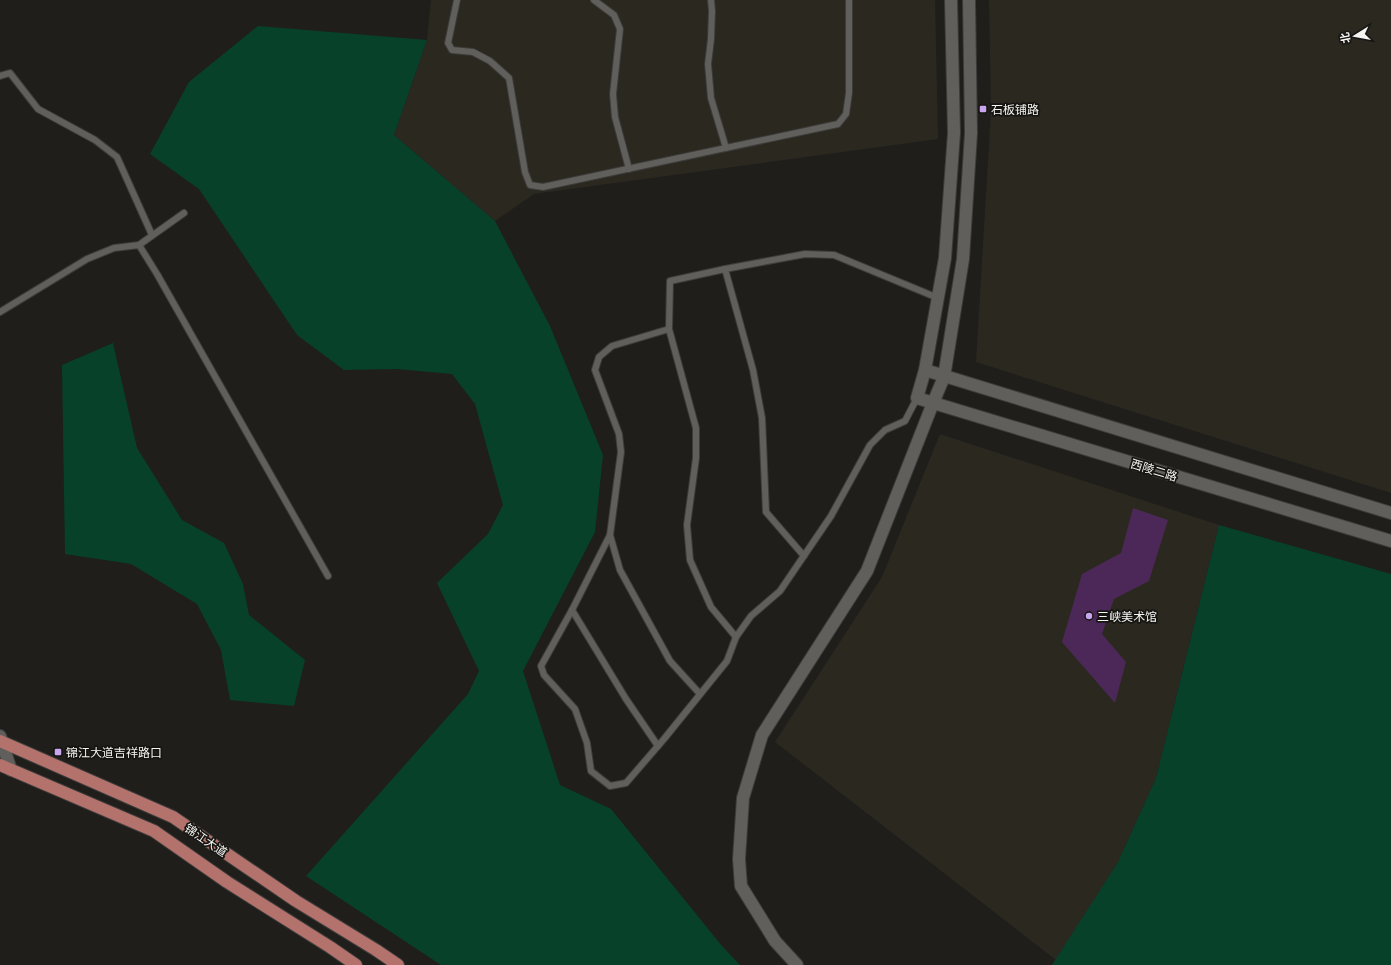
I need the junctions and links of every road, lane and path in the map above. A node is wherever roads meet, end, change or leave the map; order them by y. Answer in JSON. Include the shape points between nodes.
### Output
{"nodes":[{"id":1,"x":457,"y":0,"type":"edge"},
{"id":2,"x":594,"y":0,"type":"edge"},
{"id":3,"x":711,"y":0,"type":"edge"},
{"id":4,"x":849,"y":0,"type":"edge"},
{"id":5,"x":951,"y":0,"type":"edge"},
{"id":6,"x":969,"y":0,"type":"edge"},
{"id":7,"x":0,"y":76,"type":"edge"},
{"id":8,"x":726,"y":148,"type":"junction"},
{"id":9,"x":628,"y":169,"type":"junction"},
{"id":10,"x":184,"y":212,"type":"dead end"},
{"id":11,"x":152,"y":235,"type":"junction"},
{"id":12,"x":140,"y":245,"type":"junction"},
{"id":13,"x":725,"y":269,"type":"junction"},
{"id":14,"x":938,"y":298,"type":"junction"},
{"id":15,"x":0,"y":312,"type":"edge"},
{"id":16,"x":669,"y":329,"type":"junction"},
{"id":17,"x":925,"y":370,"type":"junction"},
{"id":18,"x":944,"y":377,"type":"junction"},
{"id":19,"x":917,"y":398,"type":"junction"},
{"id":20,"x":933,"y":403,"type":"junction"},
{"id":21,"x":1391,"y":513,"type":"edge"},
{"id":22,"x":610,"y":535,"type":"junction"},
{"id":23,"x":1391,"y":541,"type":"edge"},
{"id":24,"x":804,"y":556,"type":"junction"},
{"id":25,"x":328,"y":576,"type":"dead end"},
{"id":26,"x":572,"y":610,"type":"junction"},
{"id":27,"x":736,"y":637,"type":"junction"},
{"id":28,"x":700,"y":694,"type":"junction"},
{"id":29,"x":1,"y":740,"type":"edge"},
{"id":30,"x":658,"y":746,"type":"junction"},
{"id":31,"x":0,"y":765,"type":"edge"},
{"id":32,"x":11,"y":770,"type":"junction"},
{"id":33,"x":356,"y":965,"type":"edge"},
{"id":34,"x":398,"y":965,"type":"edge"},
{"id":35,"x":797,"y":965,"type":"edge"}],
"edges":[{"from":1,"to":9,"type":"lane","via":[[448,43],[452,50],[473,52],[490,61],[509,78],[525,172],[530,185],[544,187]]},
{"from":2,"to":9,"type":"lane","via":[[614,15],[620,29],[614,110]]},
{"from":3,"to":8,"type":"lane","via":[[708,64],[711,98]]},
{"from":4,"to":8,"type":"lane","via":[[849,93],[846,114],[838,124]]},
{"from":5,"to":14,"type":"main road","via":[[954,133],[945,258]]},
{"from":6,"to":18,"type":"main road","via":[[971,133],[963,260]]},
{"from":7,"to":11,"type":"lane","via":[[10,72],[38,109],[95,140],[117,157]]},
{"from":8,"to":9,"type":"lane"},
{"from":10,"to":11,"type":"lane"},
{"from":11,"to":12,"type":"lane"},
{"from":12,"to":15,"type":"lane","via":[[114,248],[87,259]]},
{"from":12,"to":25,"type":"lane"},
{"from":13,"to":14,"type":"lane","via":[[805,254],[834,255]]},
{"from":13,"to":16,"type":"lane","via":[[670,281]]},
{"from":13,"to":24,"type":"lane","via":[[753,370],[762,418],[766,512]]},
{"from":14,"to":17,"type":"main road"},
{"from":16,"to":22,"type":"lane","via":[[612,346],[599,357],[595,370],[619,434],[621,452]]},
{"from":16,"to":27,"type":"lane","via":[[696,428],[696,458],[687,525],[690,560],[711,607]]},
{"from":17,"to":18,"type":"main road"},
{"from":17,"to":19,"type":"main road"},
{"from":18,"to":20,"type":"main road"},
{"from":18,"to":21,"type":"main road"},
{"from":19,"to":20,"type":"main road","name":"西陵二路"},
{"from":19,"to":24,"type":"lane","via":[[905,422],[885,430],[870,445],[831,516]]},
{"from":20,"to":23,"type":"main road","name":"西陵二路"},
{"from":20,"to":35,"type":"main road","via":[[868,571],[762,735],[743,798],[739,859],[741,886],[775,940]]},
{"from":22,"to":26,"type":"lane"},
{"from":22,"to":28,"type":"lane","via":[[620,570],[670,661]]},
{"from":24,"to":27,"type":"lane","via":[[780,591],[751,616]]},
{"from":26,"to":30,"type":"lane"},
{"from":26,"to":30,"type":"lane","via":[[541,666],[544,675],[574,709],[587,743],[591,771],[610,786],[626,783]]},
{"from":27,"to":28,"type":"lane","via":[[727,660]]},
{"from":28,"to":30,"type":"lane"},
{"from":29,"to":32,"type":"main road"},
{"from":29,"to":34,"type":"main road","name":"锦江大道","via":[[173,817],[296,901]]},
{"from":31,"to":32,"type":"main road","name":"锦江大道"},
{"from":32,"to":33,"type":"main road","name":"锦江大道","via":[[154,831]]}]}
